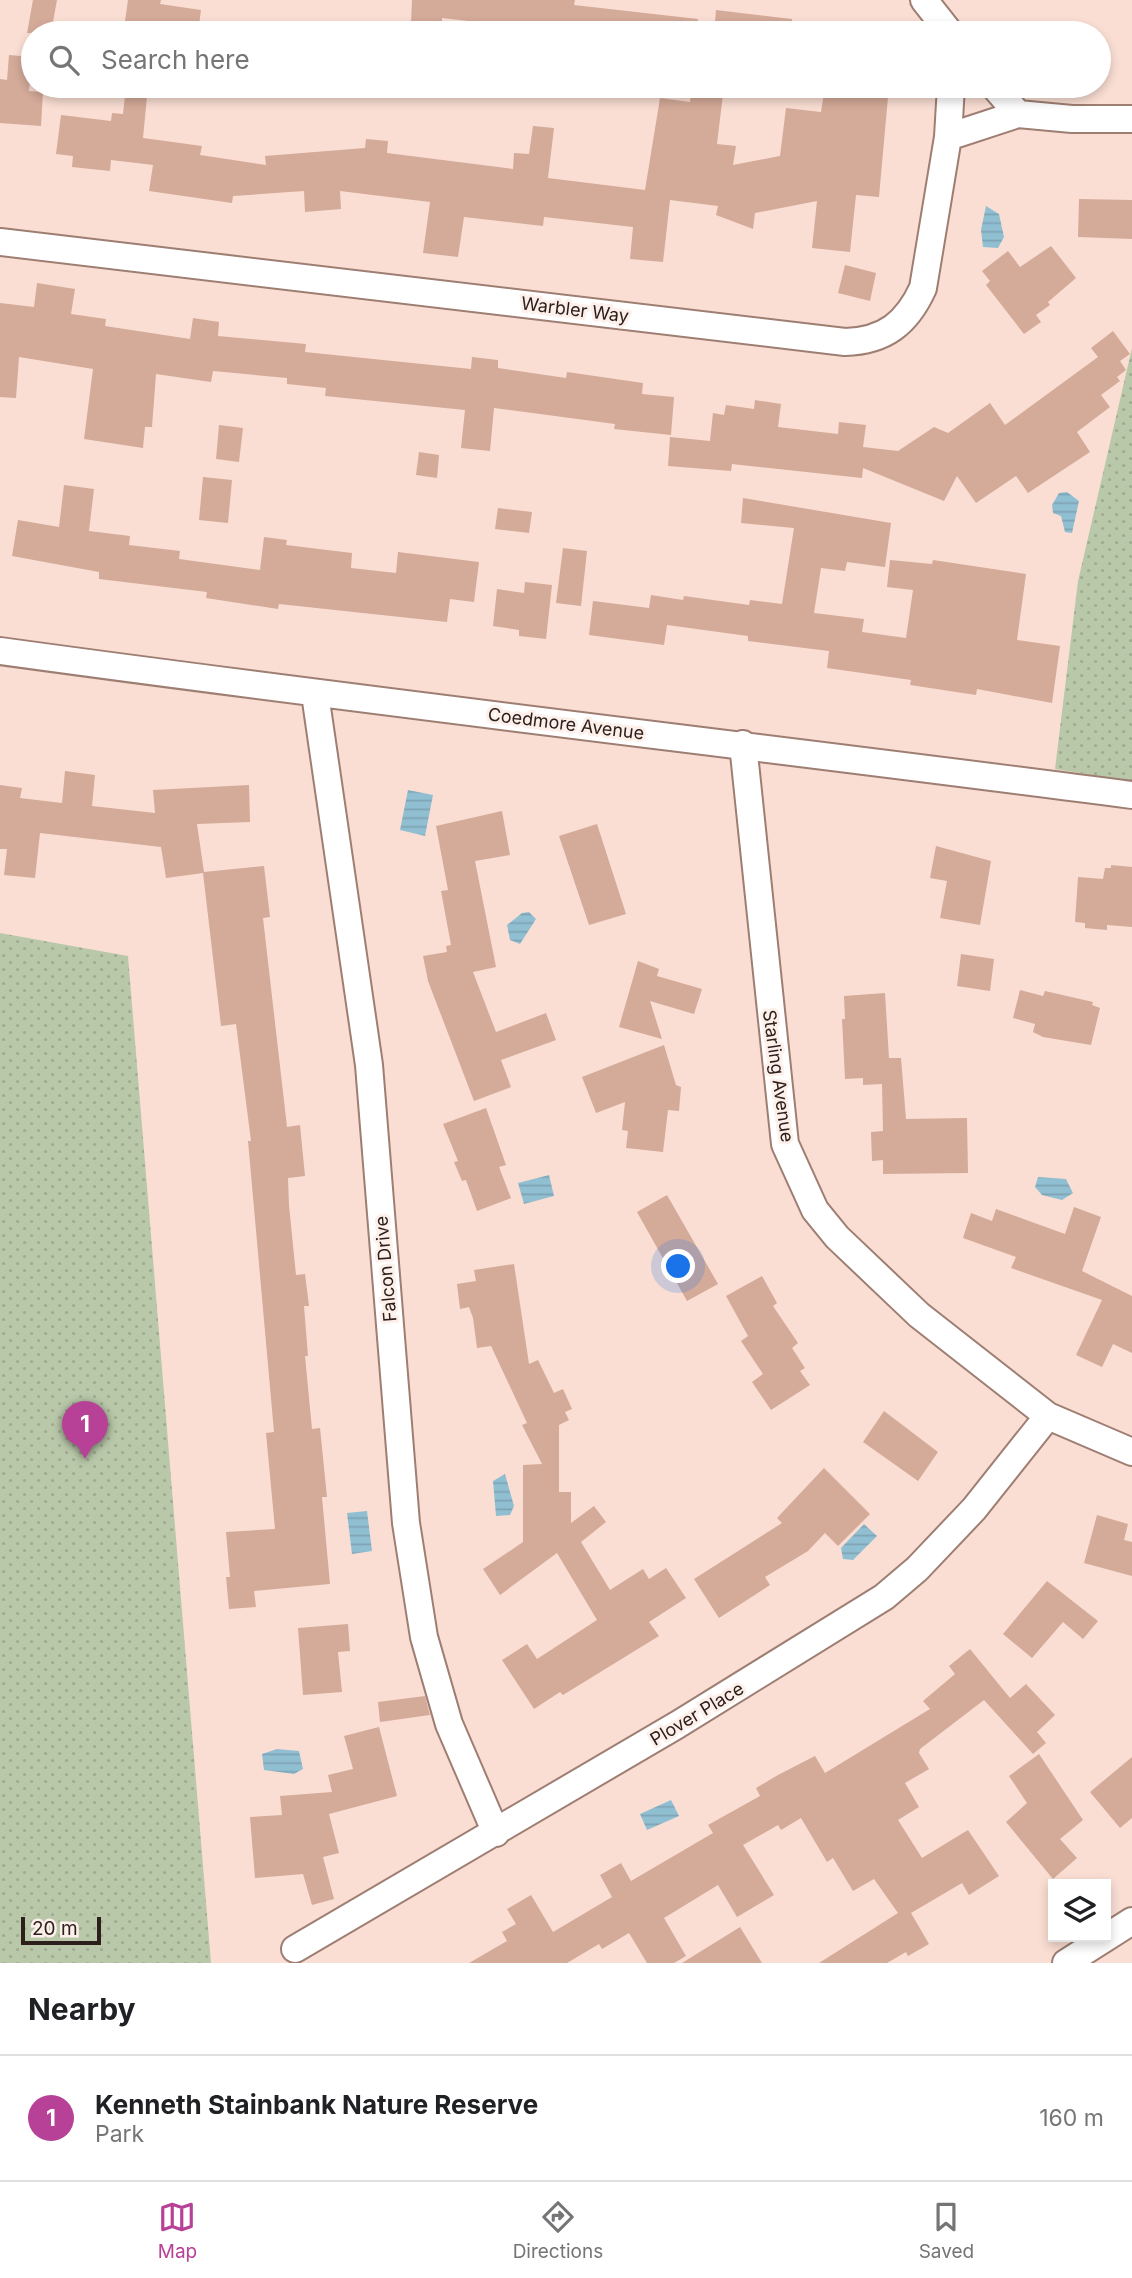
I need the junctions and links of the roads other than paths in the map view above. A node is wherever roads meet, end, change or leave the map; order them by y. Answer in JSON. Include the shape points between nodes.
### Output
{"nodes":[{"id":1,"x":924,"y":0,"type":"edge"},
{"id":2,"x":941,"y":21,"type":"edge"},
{"id":3,"x":950,"y":98,"type":"edge"},
{"id":4,"x":1004,"y":98,"type":"edge"},
{"id":5,"x":1018,"y":114,"type":"junction"},
{"id":6,"x":1132,"y":119,"type":"edge"},
{"id":7,"x":948,"y":137,"type":"junction"},
{"id":8,"x":0,"y":242,"type":"edge"},
{"id":9,"x":0,"y":651,"type":"edge"},
{"id":10,"x":314,"y":694,"type":"junction"},
{"id":11,"x":743,"y":744,"type":"junction"},
{"id":12,"x":1132,"y":795,"type":"edge"},
{"id":13,"x":1048,"y":1416,"type":"junction"},
{"id":14,"x":1132,"y":1452,"type":"edge"},
{"id":15,"x":496,"y":1833,"type":"junction"},
{"id":16,"x":1132,"y":1921,"type":"edge"},
{"id":17,"x":295,"y":1949,"type":"dead end"},
{"id":18,"x":1066,"y":1963,"type":"edge"}],
"edges":[{"from":1,"to":2,"type":"street"},
{"from":3,"to":7,"type":"street","name":"Warbler Way"},
{"from":4,"to":5,"type":"street"},
{"from":5,"to":6,"type":"street"},
{"from":5,"to":7,"type":"street"},
{"from":7,"to":8,"type":"street","name":"Warbler Way","via":[[923,288],[900,325],[863,342]]},
{"from":9,"to":10,"type":"street","name":"Coedmore Avenue"},
{"from":10,"to":11,"type":"street","name":"Coedmore Avenue"},
{"from":10,"to":15,"type":"street","name":"Falcon Drive","via":[[369,1065],[406,1523],[424,1637],[449,1724]]},
{"from":11,"to":12,"type":"street","name":"Coedmore Avenue"},
{"from":11,"to":13,"type":"street","name":"Starling Avenue","via":[[785,1144],[800,1183],[836,1237],[919,1315]]},
{"from":13,"to":14,"type":"street","name":"Starling Avenue"},
{"from":13,"to":15,"type":"street","name":"Plover Place","via":[[974,1509],[884,1597]]},
{"from":15,"to":17,"type":"street","name":"Plover Place"},
{"from":16,"to":18,"type":"street"}]}
